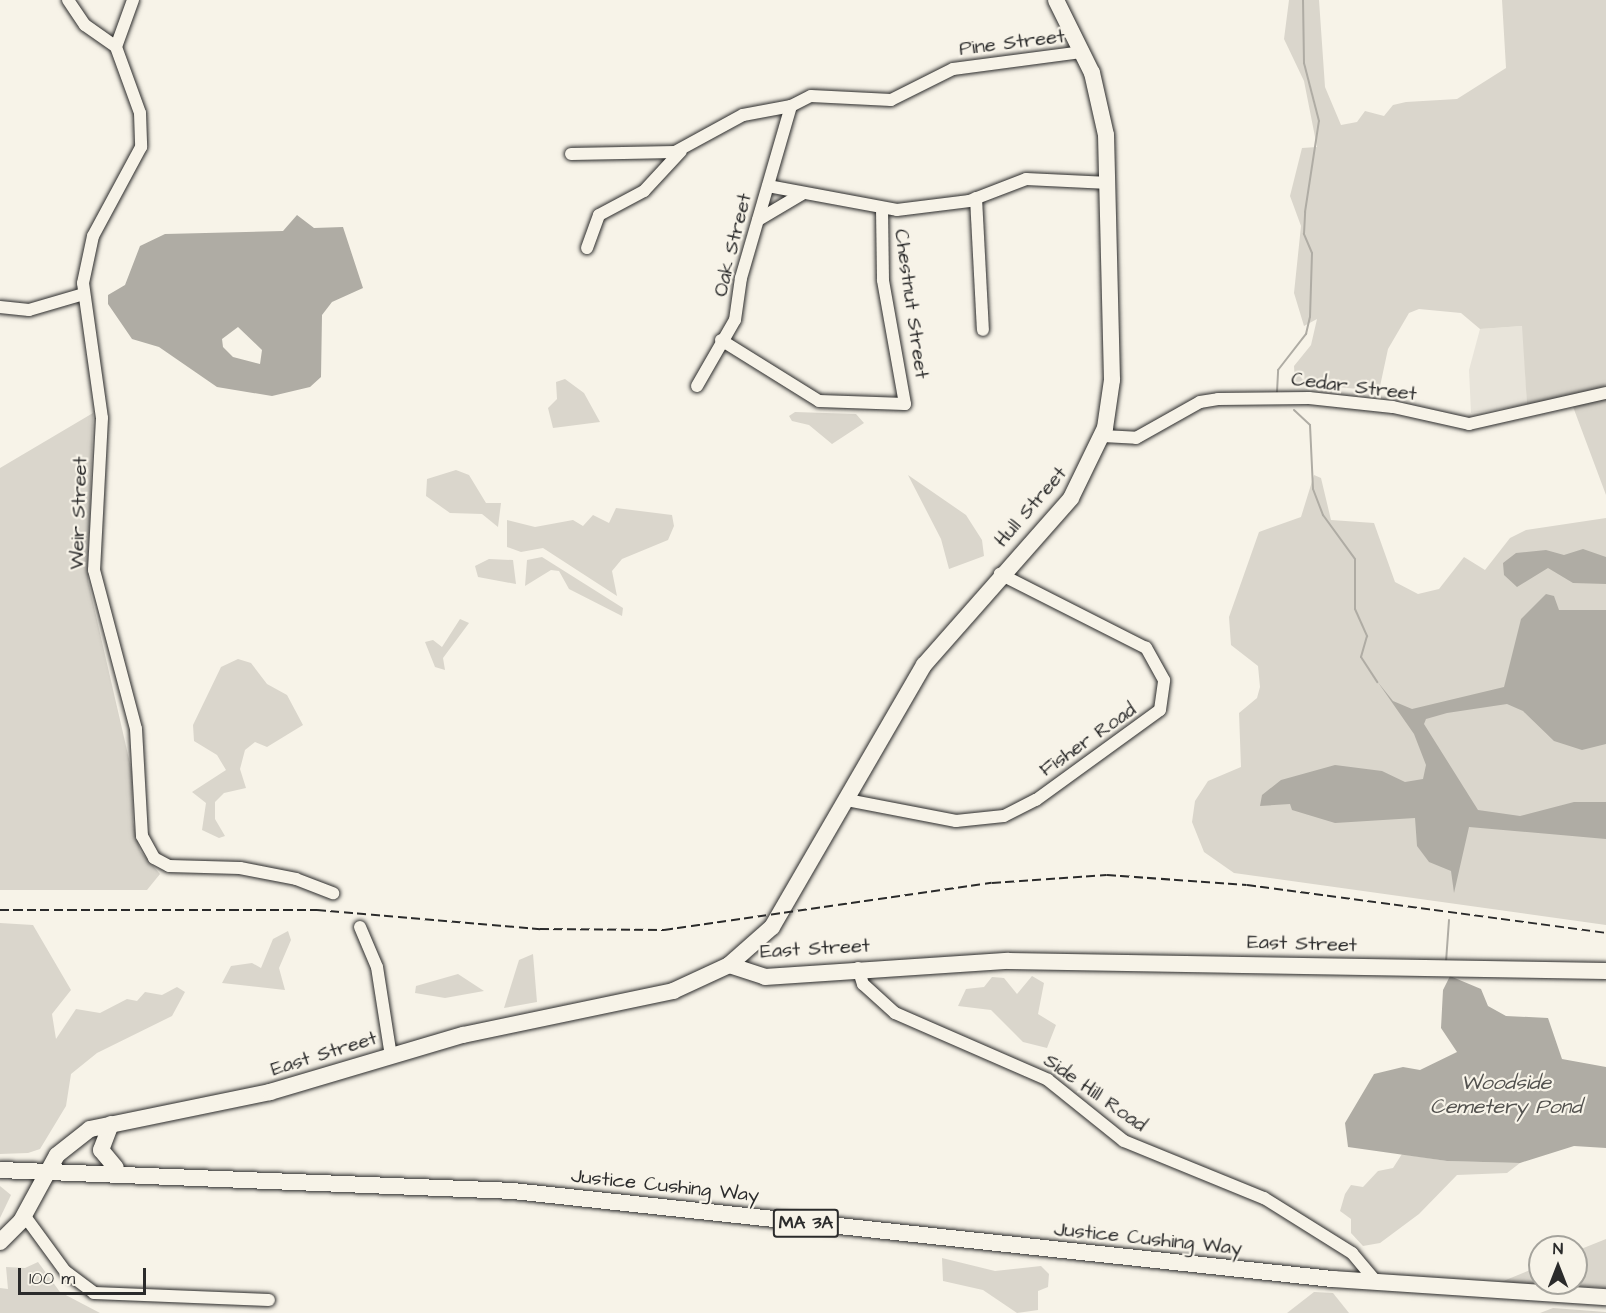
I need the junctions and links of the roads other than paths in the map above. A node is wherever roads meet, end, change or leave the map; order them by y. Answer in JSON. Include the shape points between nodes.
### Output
{"nodes":[{"id":1,"x":68,"y":0,"type":"edge"},
{"id":2,"x":133,"y":0,"type":"edge"},
{"id":3,"x":1056,"y":0,"type":"edge"},
{"id":4,"x":116,"y":47,"type":"junction"},
{"id":5,"x":1083,"y":52,"type":"junction"},
{"id":6,"x":791,"y":106,"type":"junction"},
{"id":7,"x":681,"y":151,"type":"junction"},
{"id":8,"x":571,"y":154,"type":"dead end"},
{"id":9,"x":1109,"y":183,"type":"junction"},
{"id":10,"x":768,"y":186,"type":"junction"},
{"id":11,"x":803,"y":194,"type":"junction"},
{"id":12,"x":976,"y":198,"type":"junction"},
{"id":13,"x":882,"y":210,"type":"junction"},
{"id":14,"x":756,"y":223,"type":"junction"},
{"id":15,"x":587,"y":248,"type":"dead end"},
{"id":16,"x":84,"y":294,"type":"junction"},
{"id":17,"x":0,"y":307,"type":"edge"},
{"id":18,"x":983,"y":330,"type":"dead end"},
{"id":19,"x":721,"y":340,"type":"junction"},
{"id":20,"x":697,"y":386,"type":"dead end"},
{"id":21,"x":1606,"y":393,"type":"edge"},
{"id":22,"x":1103,"y":436,"type":"junction"},
{"id":23,"x":1000,"y":574,"type":"junction"},
{"id":24,"x":847,"y":800,"type":"junction"},
{"id":25,"x":333,"y":893,"type":"dead end"},
{"id":26,"x":360,"y":927,"type":"dead end"},
{"id":27,"x":747,"y":952,"type":"junction"},
{"id":28,"x":729,"y":965,"type":"junction"},
{"id":29,"x":858,"y":968,"type":"junction"},
{"id":30,"x":1606,"y":971,"type":"edge"},
{"id":31,"x":765,"y":976,"type":"junction"},
{"id":32,"x":391,"y":1056,"type":"junction"},
{"id":33,"x":111,"y":1124,"type":"junction"},
{"id":34,"x":0,"y":1161,"type":"edge"},
{"id":35,"x":48,"y":1169,"type":"junction"},
{"id":36,"x":0,"y":1170,"type":"edge"},
{"id":37,"x":120,"y":1171,"type":"junction"},
{"id":38,"x":24,"y":1215,"type":"junction"},
{"id":39,"x":0,"y":1242,"type":"edge"},
{"id":40,"x":1377,"y":1283,"type":"junction"},
{"id":41,"x":1606,"y":1297,"type":"edge"},
{"id":42,"x":269,"y":1300,"type":"dead end"}],
"edges":[{"from":1,"to":4,"type":"street","via":[[85,25]]},
{"from":2,"to":4,"type":"street"},
{"from":3,"to":5,"type":"main road","name":"Hull Street"},
{"from":4,"to":16,"type":"street","name":"Weir Street","via":[[140,113],[142,140],[137,159],[90,244]]},
{"from":5,"to":6,"type":"street","name":"Pine Street","via":[[958,68],[891,100],[815,95]]},
{"from":5,"to":9,"type":"main road","name":"Hull Street","via":[[1103,112]]},
{"from":6,"to":7,"type":"street","name":"Pine Street","via":[[742,115]]},
{"from":6,"to":10,"type":"street","name":"Oak Street"},
{"from":7,"to":8,"type":"street","name":"Pine Street"},
{"from":7,"to":15,"type":"street","via":[[649,187],[595,220]]},
{"from":9,"to":12,"type":"street","via":[[1026,179]]},
{"from":9,"to":22,"type":"main road","name":"Hull Street","via":[[1112,380]]},
{"from":10,"to":11,"type":"street"},
{"from":10,"to":14,"type":"street","name":"Oak Street"},
{"from":11,"to":13,"type":"street"},
{"from":11,"to":14,"type":"street","via":[[782,202]]},
{"from":12,"to":13,"type":"street"},
{"from":12,"to":18,"type":"street"},
{"from":13,"to":19,"type":"street","name":"Chestnut Street","via":[[883,280],[904,404],[819,401]]},
{"from":14,"to":19,"type":"street","name":"Oak Street","via":[[735,320]]},
{"from":16,"to":17,"type":"street","via":[[29,310]]},
{"from":16,"to":25,"type":"street","name":"Weir Street","via":[[102,418],[94,570],[136,729],[144,843],[169,866],[240,868],[296,879]]},
{"from":19,"to":20,"type":"street","name":"Oak Street"},
{"from":21,"to":22,"type":"street","name":"Cedar Street","via":[[1469,424],[1393,407],[1309,398],[1218,399],[1200,402],[1136,438]]},
{"from":22,"to":23,"type":"main road","name":"Hull Street","via":[[1071,498]]},
{"from":23,"to":24,"type":"main road","name":"Hull Street","via":[[924,665]]},
{"from":23,"to":24,"type":"street","name":"Fisher Road","via":[[1146,648],[1164,680],[1160,710],[1035,800],[1004,816],[956,821]]},
{"from":24,"to":27,"type":"main road","name":"Hull Street","via":[[789,906]]},
{"from":26,"to":32,"type":"street","via":[[377,968]]},
{"from":27,"to":28,"type":"main road","name":"Hull Street"},
{"from":27,"to":31,"type":"main road"},
{"from":28,"to":31,"type":"main road","name":"East Street"},
{"from":28,"to":32,"type":"main road","name":"East Street","via":[[664,994],[494,1027]]},
{"from":29,"to":30,"type":"main road","name":"East Street","via":[[975,962],[1192,962]]},
{"from":29,"to":31,"type":"main road","name":"East Street"},
{"from":29,"to":40,"type":"street","name":"Side Hill Road","via":[[863,984],[895,1012],[1048,1080],[1124,1141],[1257,1194],[1352,1253]]},
{"from":32,"to":33,"type":"main road","name":"East Street","via":[[270,1092]]},
{"from":33,"to":35,"type":"main road","name":"East Street","via":[[76,1137]]},
{"from":33,"to":37,"type":"main road","via":[[101,1150]]},
{"from":34,"to":35,"type":"main road","name":"Justice Cushing Way","number":"MA 3A"},
{"from":35,"to":36,"type":"main road","name":"Justice Cushing Way","number":"MA 3A"},
{"from":35,"to":37,"type":"main road","name":"Justice Cushing Way","number":"MA 3A","via":[[116,1178]]},
{"from":35,"to":38,"type":"main road","name":"East Street"},
{"from":37,"to":40,"type":"main road","name":"Justice Cushing Way","number":"MA 3A","via":[[513,1191]]},
{"from":38,"to":39,"type":"main road","name":"East Street"},
{"from":38,"to":42,"type":"street","via":[[65,1271],[94,1293]]},
{"from":40,"to":41,"type":"main road","name":"Justice Cushing Way","number":"MA 3A"}]}
